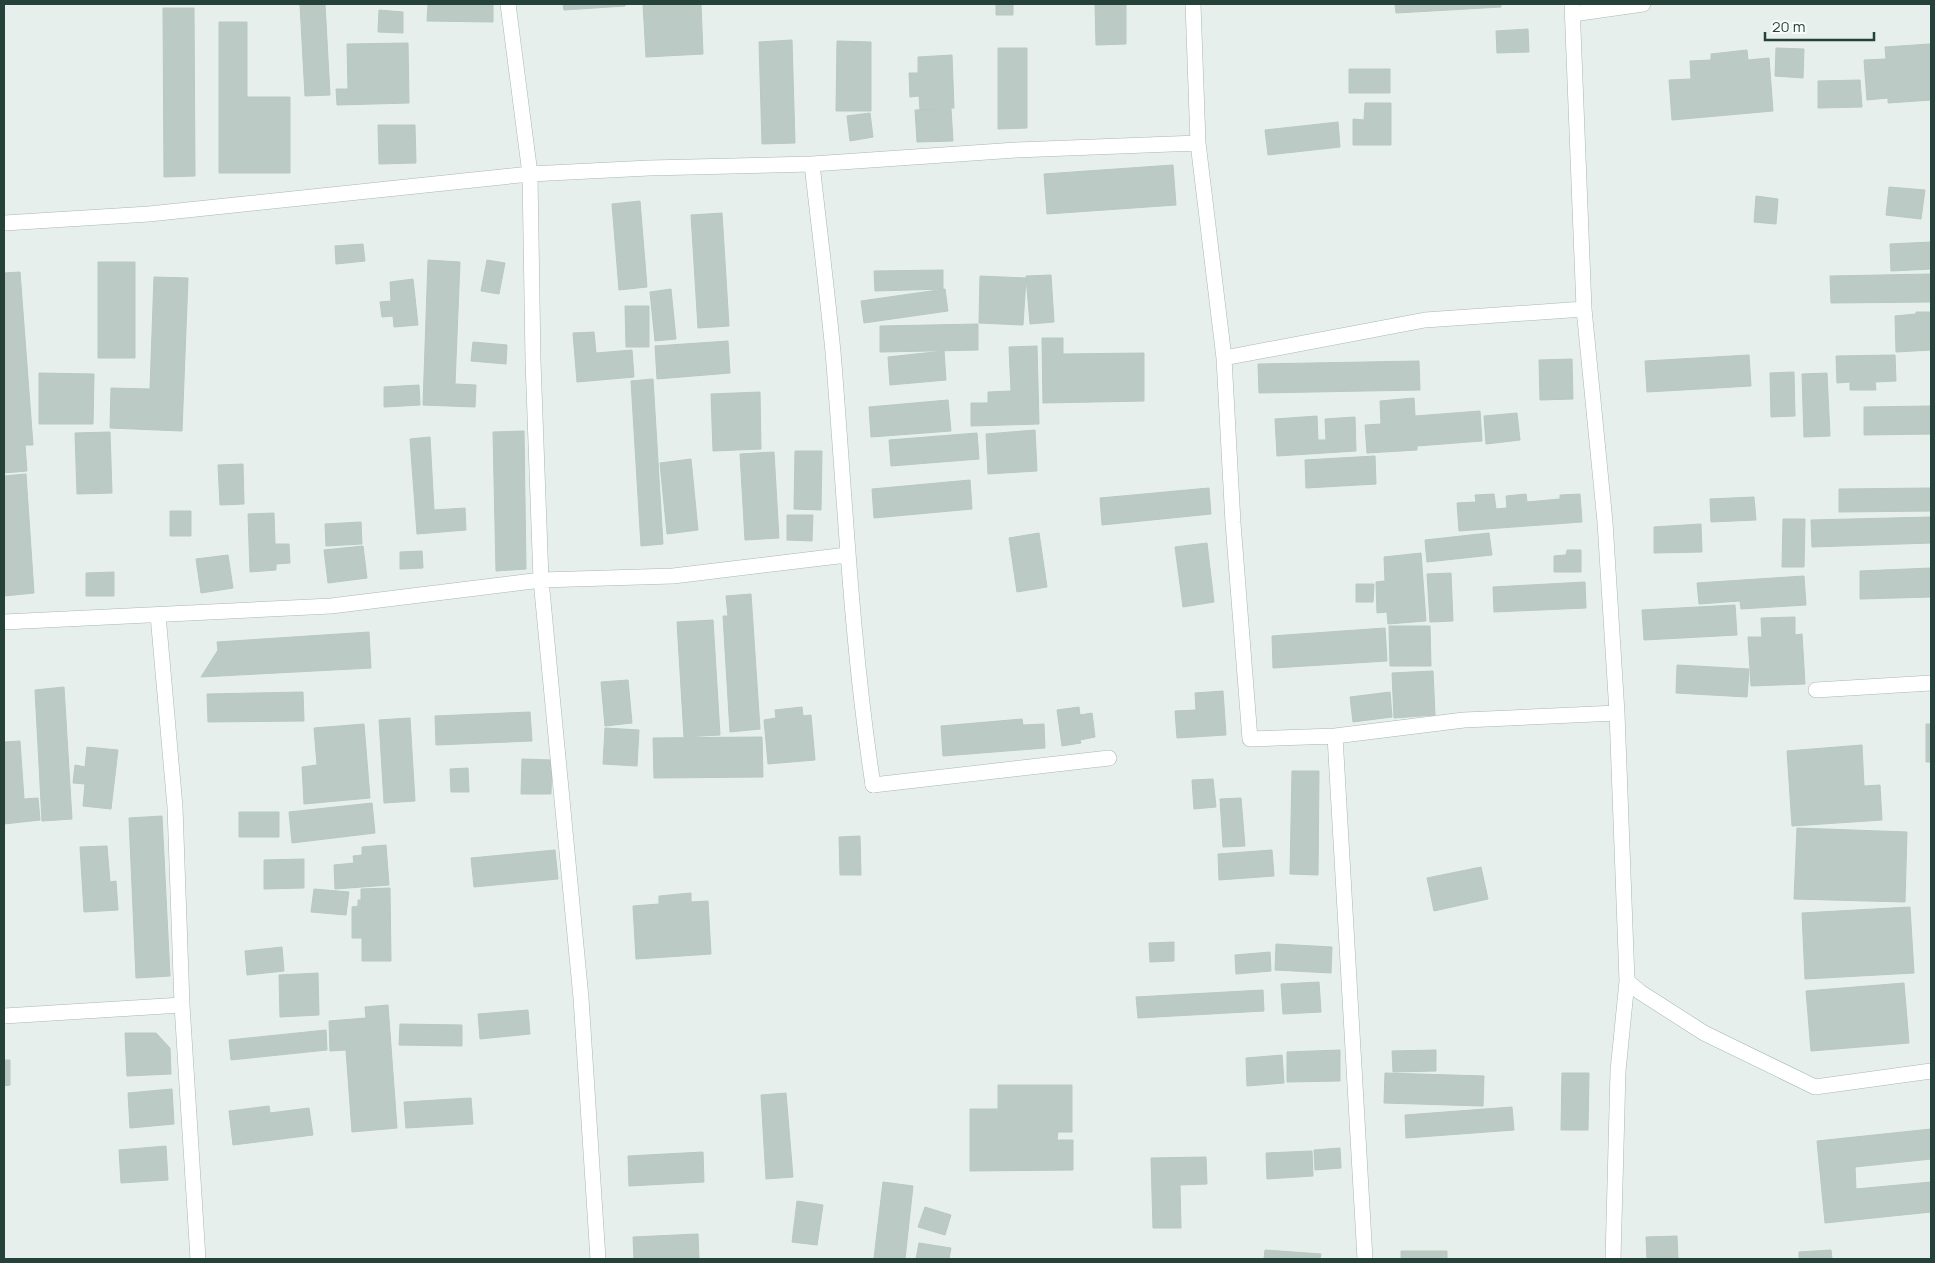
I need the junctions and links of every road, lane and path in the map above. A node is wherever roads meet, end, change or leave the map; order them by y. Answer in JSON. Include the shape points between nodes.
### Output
{"nodes":[{"id":1,"x":508,"y":4,"type":"edge"},
{"id":2,"x":1193,"y":4,"type":"edge"},
{"id":3,"x":1643,"y":4,"type":"edge"},
{"id":4,"x":1573,"y":9,"type":"edge"},
{"id":5,"x":1198,"y":143,"type":"junction"},
{"id":6,"x":812,"y":164,"type":"junction"},
{"id":7,"x":530,"y":174,"type":"junction"},
{"id":8,"x":4,"y":223,"type":"edge"},
{"id":9,"x":1584,"y":309,"type":"junction"},
{"id":10,"x":1224,"y":358,"type":"junction"},
{"id":11,"x":847,"y":555,"type":"junction"},
{"id":12,"x":541,"y":580,"type":"junction"},
{"id":13,"x":158,"y":615,"type":"junction"},
{"id":14,"x":4,"y":622,"type":"edge"},
{"id":15,"x":1931,"y":683,"type":"edge"},
{"id":16,"x":1816,"y":690,"type":"dead end"},
{"id":17,"x":1617,"y":714,"type":"junction"},
{"id":18,"x":1335,"y":736,"type":"junction"},
{"id":19,"x":1110,"y":758,"type":"dead end"},
{"id":20,"x":1627,"y":981,"type":"junction"},
{"id":21,"x":182,"y":1005,"type":"junction"},
{"id":22,"x":4,"y":1016,"type":"edge"},
{"id":23,"x":1931,"y":1071,"type":"edge"},
{"id":24,"x":198,"y":1259,"type":"edge"},
{"id":25,"x":598,"y":1259,"type":"edge"},
{"id":26,"x":1365,"y":1259,"type":"edge"},
{"id":27,"x":1613,"y":1259,"type":"edge"}],
"edges":[{"from":1,"to":7,"type":"street"},
{"from":2,"to":5,"type":"street"},
{"from":3,"to":4,"type":"street"},
{"from":4,"to":9,"type":"street"},
{"from":5,"to":6,"type":"street","via":[[1016,150]]},
{"from":5,"to":10,"type":"street"},
{"from":6,"to":7,"type":"street"},
{"from":6,"to":11,"type":"street","via":[[832,352]]},
{"from":7,"to":8,"type":"street","via":[[150,214]]},
{"from":7,"to":12,"type":"street"},
{"from":9,"to":10,"type":"street","via":[[1425,320]]},
{"from":9,"to":17,"type":"street","via":[[1605,522]]},
{"from":10,"to":18,"type":"street","via":[[1250,739]]},
{"from":11,"to":12,"type":"street","via":[[673,576]]},
{"from":11,"to":19,"type":"street","via":[[873,786]]},
{"from":12,"to":13,"type":"street","via":[[331,606]]},
{"from":12,"to":25,"type":"street","via":[[581,998]]},
{"from":13,"to":14,"type":"street"},
{"from":13,"to":21,"type":"street","via":[[174,807]]},
{"from":15,"to":16,"type":"street"},
{"from":17,"to":18,"type":"street","via":[[1464,720]]},
{"from":17,"to":20,"type":"street"},
{"from":18,"to":26,"type":"street"},
{"from":20,"to":23,"type":"street","via":[[1704,1033],[1815,1088]]},
{"from":20,"to":27,"type":"street","via":[[1618,1071]]},
{"from":21,"to":22,"type":"street"},
{"from":21,"to":24,"type":"street"}]}
